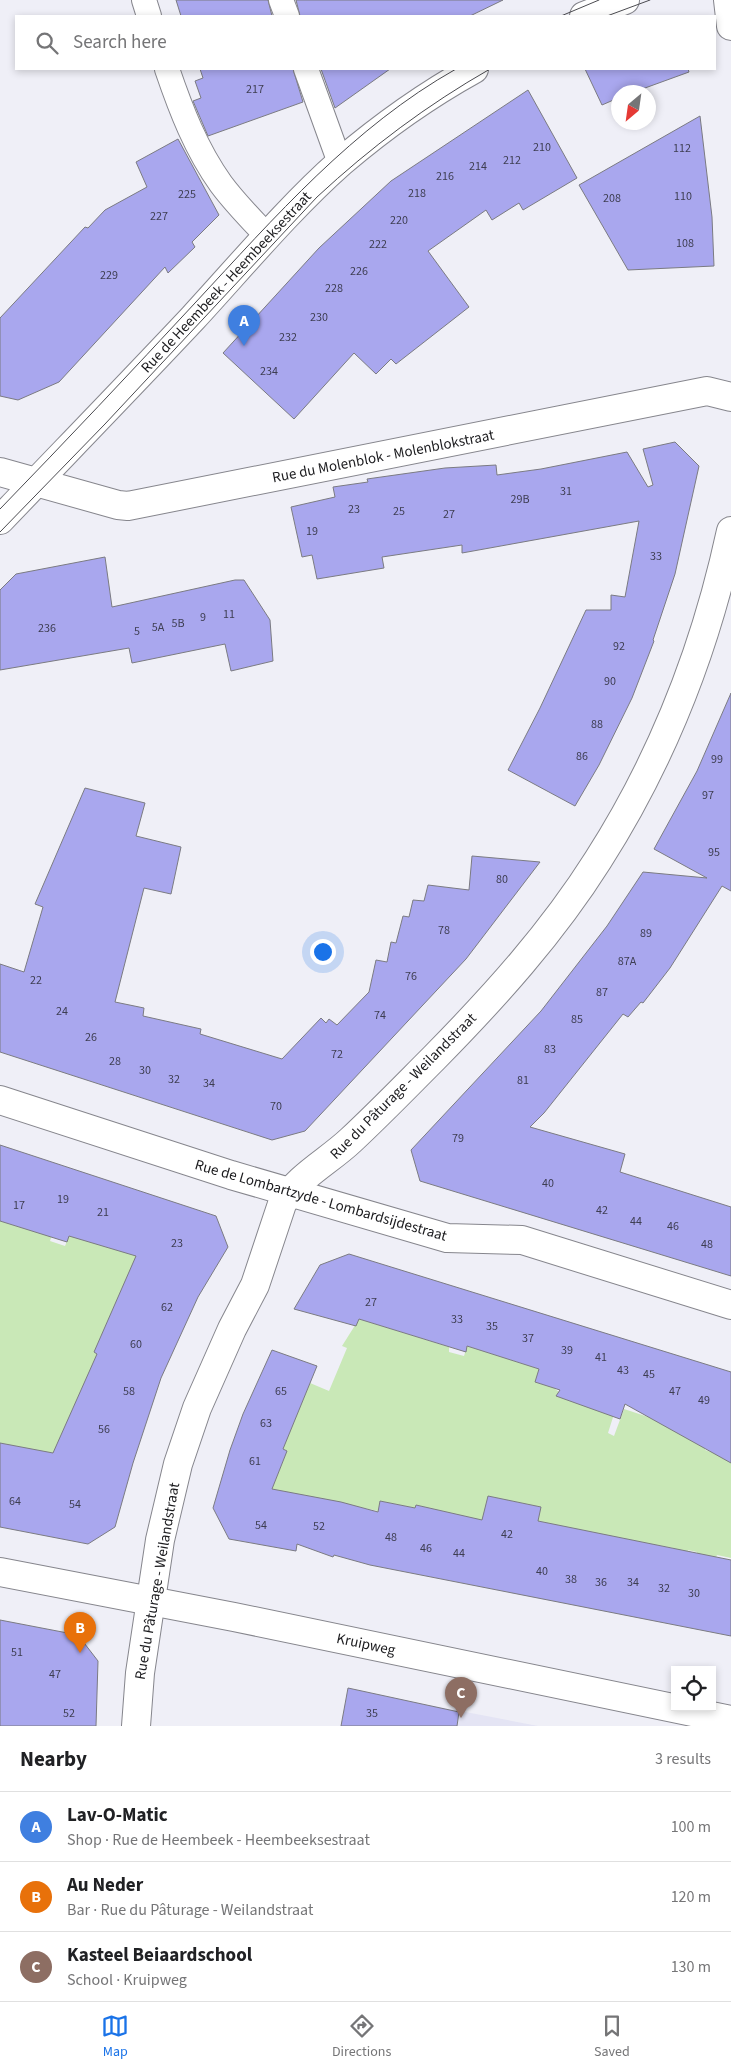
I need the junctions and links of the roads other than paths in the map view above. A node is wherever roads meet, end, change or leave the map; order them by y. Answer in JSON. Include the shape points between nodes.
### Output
{"nodes":[{"id":1,"x":144,"y":0,"type":"edge"},
{"id":2,"x":281,"y":0,"type":"edge"},
{"id":3,"x":625,"y":0,"type":"edge"},
{"id":4,"x":728,"y":0,"type":"edge"},
{"id":5,"x":149,"y":15,"type":"edge"},
{"id":6,"x":287,"y":15,"type":"edge"},
{"id":7,"x":587,"y":15,"type":"edge"},
{"id":8,"x":731,"y":26,"type":"edge"},
{"id":9,"x":167,"y":70,"type":"edge"},
{"id":10,"x":306,"y":70,"type":"edge"},
{"id":11,"x":472,"y":70,"type":"edge"},
{"id":12,"x":340,"y":163,"type":"junction"},
{"id":13,"x":268,"y":237,"type":"junction"},
{"id":14,"x":731,"y":397,"type":"edge"},
{"id":15,"x":0,"y":472,"type":"edge"},
{"id":16,"x":37,"y":482,"type":"junction"},
{"id":17,"x":0,"y":520,"type":"edge"},
{"id":18,"x":731,"y":531,"type":"edge"},
{"id":19,"x":0,"y":1100,"type":"edge"},
{"id":20,"x":289,"y":1192,"type":"junction"},
{"id":21,"x":731,"y":1305,"type":"edge"},
{"id":22,"x":0,"y":1572,"type":"edge"},
{"id":23,"x":151,"y":1601,"type":"junction"},
{"id":24,"x":731,"y":1720,"type":"edge"},
{"id":25,"x":136,"y":1726,"type":"edge"}],
"edges":[{"from":1,"to":5,"type":"lane"},
{"from":2,"to":6,"type":"lane"},
{"from":3,"to":7,"type":"street"},
{"from":4,"to":8,"type":"street"},
{"from":9,"to":13,"type":"lane","via":[[192,137],[206,162]]},
{"from":10,"to":12,"type":"lane"},
{"from":11,"to":12,"type":"street","name":"Rue de Heembeek - Heembeeksestraat","via":[[402,114]]},
{"from":12,"to":13,"type":"street","name":"Rue de Heembeek - Heembeeksestraat"},
{"from":13,"to":16,"type":"street","name":"Rue de Heembeek - Heembeeksestraat"},
{"from":14,"to":16,"type":"street","name":"Rue du Molenblok - Molenblokstraat","via":[[707,392],[128,506]]},
{"from":15,"to":16,"type":"street","name":"Rue du Molenblok - Molenblokstraat"},
{"from":16,"to":17,"type":"street","name":"Rue de Heembeek - Heembeeksestraat"},
{"from":18,"to":20,"type":"street","name":"Rue du Pâturage - Weilandstraat","via":[[700,650],[662,742],[598,860],[556,920],[498,991],[351,1140]]},
{"from":19,"to":20,"type":"street","name":"Rue de Lombartzyde - Lombardsijdestraat"},
{"from":20,"to":21,"type":"street","name":"Rue de Lombartzyde - Lombardsijdestraat","via":[[447,1238],[522,1240]]},
{"from":20,"to":23,"type":"street","name":"Rue du Pâturage - Weilandstraat","via":[[255,1285],[220,1354],[186,1436],[168,1501]]},
{"from":22,"to":23,"type":"street","name":"Kruipweg"},
{"from":23,"to":24,"type":"street","name":"Kruipweg"},
{"from":23,"to":25,"type":"street","name":"Rue du Pâturage - Weilandstraat"}]}
